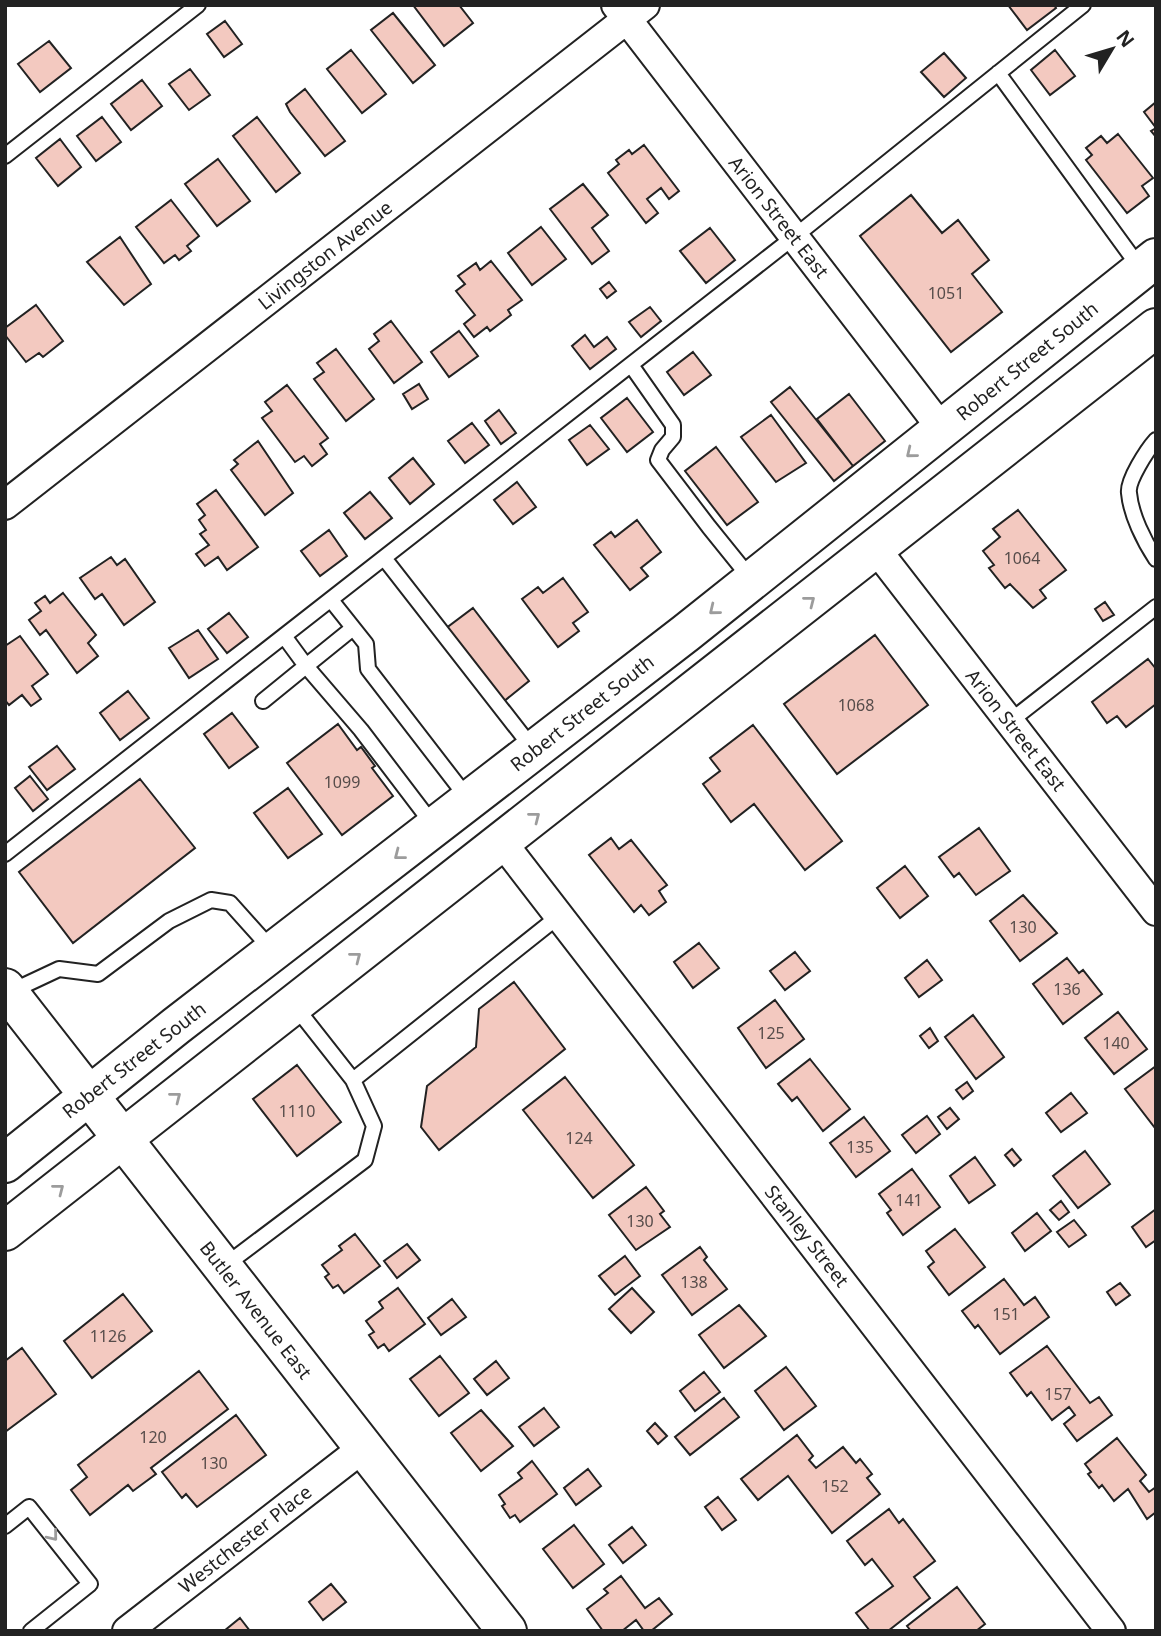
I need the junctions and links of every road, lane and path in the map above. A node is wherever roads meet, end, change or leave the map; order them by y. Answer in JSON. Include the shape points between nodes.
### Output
{"nodes":[{"id":1,"x":198,"y":5,"type":"edge"},
{"id":2,"x":1083,"y":5,"type":"edge"},
{"id":3,"x":629,"y":10,"type":"edge"},
{"id":4,"x":998,"y":73,"type":"junction"},
{"id":5,"x":5,"y":156,"type":"edge"},
{"id":6,"x":794,"y":237,"type":"junction"},
{"id":7,"x":1148,"y":263,"type":"edge"},
{"id":8,"x":1156,"y":328,"type":"edge"},
{"id":9,"x":631,"y":365,"type":"junction"},
{"id":10,"x":942,"y":429,"type":"junction"},
{"id":11,"x":1156,"y":440,"type":"edge"},
{"id":12,"x":5,"y":505,"type":"edge"},
{"id":13,"x":876,"y":549,"type":"junction"},
{"id":14,"x":384,"y":558,"type":"junction"},
{"id":15,"x":1156,"y":559,"type":"edge"},
{"id":16,"x":752,"y":580,"type":"junction"},
{"id":17,"x":331,"y":600,"type":"junction"},
{"id":18,"x":1156,"y":607,"type":"edge"},
{"id":19,"x":354,"y":628,"type":"junction"},
{"id":20,"x":284,"y":636,"type":"junction"},
{"id":21,"x":306,"y":666,"type":"junction"},
{"id":22,"x":263,"y":701,"type":"dead end"},
{"id":23,"x":1010,"y":722,"type":"junction"},
{"id":24,"x":534,"y":750,"type":"junction"},
{"id":25,"x":469,"y":800,"type":"junction"},
{"id":26,"x":435,"y":827,"type":"junction"},
{"id":27,"x":502,"y":842,"type":"junction"},
{"id":28,"x":5,"y":854,"type":"edge"},
{"id":29,"x":1156,"y":911,"type":"edge"},
{"id":30,"x":559,"y":916,"type":"junction"},
{"id":31,"x":273,"y":951,"type":"junction"},
{"id":32,"x":7,"y":990,"type":"edge"},
{"id":33,"x":294,"y":1005,"type":"junction"},
{"id":34,"x":353,"y":1080,"type":"junction"},
{"id":35,"x":89,"y":1096,"type":"junction"},
{"id":36,"x":123,"y":1139,"type":"junction"},
{"id":37,"x":5,"y":1163,"type":"edge"},
{"id":38,"x":5,"y":1231,"type":"edge"},
{"id":39,"x":223,"y":1268,"type":"junction"},
{"id":40,"x":363,"y":1448,"type":"junction"},
{"id":41,"x":5,"y":1526,"type":"edge"},
{"id":42,"x":31,"y":1631,"type":"edge"},
{"id":43,"x":127,"y":1631,"type":"edge"},
{"id":44,"x":507,"y":1631,"type":"edge"},
{"id":45,"x":1111,"y":1631,"type":"edge"}],
"edges":[{"from":1,"to":5,"type":"lane"},
{"from":2,"to":4,"type":"lane"},
{"from":3,"to":6,"type":"street","name":"Arion Street East"},
{"from":3,"to":12,"type":"street","name":"Livingston Avenue"},
{"from":4,"to":6,"type":"lane"},
{"from":4,"to":7,"type":"lane"},
{"from":6,"to":9,"type":"lane"},
{"from":6,"to":10,"type":"street","name":"Arion Street East"},
{"from":7,"to":10,"type":"main road","name":"Robert Street South"},
{"from":8,"to":13,"type":"main road"},
{"from":9,"to":14,"type":"lane"},
{"from":9,"to":16,"type":"lane","via":[[673,425],[673,437],[658,460]]},
{"from":10,"to":16,"type":"main road","name":"Robert Street South","one_way":true},
{"from":11,"to":15,"type":"lane","via":[[1128,491]]},
{"from":13,"to":23,"type":"street","name":"Arion Street East"},
{"from":27,"to":13,"type":"main road","one_way":true},
{"from":14,"to":17,"type":"lane"},
{"from":14,"to":24,"type":"lane"},
{"from":16,"to":24,"type":"main road","name":"Robert Street South","one_way":true},
{"from":17,"to":19,"type":"lane"},
{"from":17,"to":20,"type":"lane"},
{"from":18,"to":23,"type":"lane"},
{"from":19,"to":21,"type":"lane"},
{"from":19,"to":25,"type":"lane","via":[[366,644],[368,669]]},
{"from":20,"to":21,"type":"lane"},
{"from":20,"to":28,"type":"lane"},
{"from":21,"to":22,"type":"lane"},
{"from":21,"to":26,"type":"lane"},
{"from":23,"to":29,"type":"street","name":"Arion Street East"},
{"from":24,"to":25,"type":"main road","name":"Robert Street South"},
{"from":25,"to":26,"type":"main road","name":"Robert Street South"},
{"from":26,"to":31,"type":"main road","name":"Robert Street South","one_way":true},
{"from":27,"to":30,"type":"street","name":"Stanley Street"},
{"from":33,"to":27,"type":"main road","one_way":true},
{"from":30,"to":34,"type":"lane"},
{"from":30,"to":45,"type":"street","name":"Stanley Street"},
{"from":31,"to":32,"type":"lane","via":[[230,903],[211,900],[169,921],[98,974],[59,969]]},
{"from":31,"to":35,"type":"main road","name":"Robert Street South"},
{"from":32,"to":35,"type":"main road","name":"Butler Avenue East"},
{"from":33,"to":34,"type":"lane"},
{"from":36,"to":33,"type":"main road","one_way":true},
{"from":34,"to":39,"type":"lane","via":[[374,1126],[365,1160]]},
{"from":35,"to":36,"type":"main road","name":"Butler Avenue East"},
{"from":35,"to":37,"type":"main road","name":"Robert Street South"},
{"from":38,"to":36,"type":"main road","one_way":true},
{"from":36,"to":39,"type":"main road","name":"Butler Avenue East"},
{"from":39,"to":40,"type":"main road","name":"Butler Avenue East"},
{"from":40,"to":43,"type":"street","name":"Westchester Place"},
{"from":40,"to":44,"type":"main road","name":"Butler Avenue East"},
{"from":41,"to":42,"type":"lane","one_way":true,"via":[[29,1507],[90,1584]]}]}
